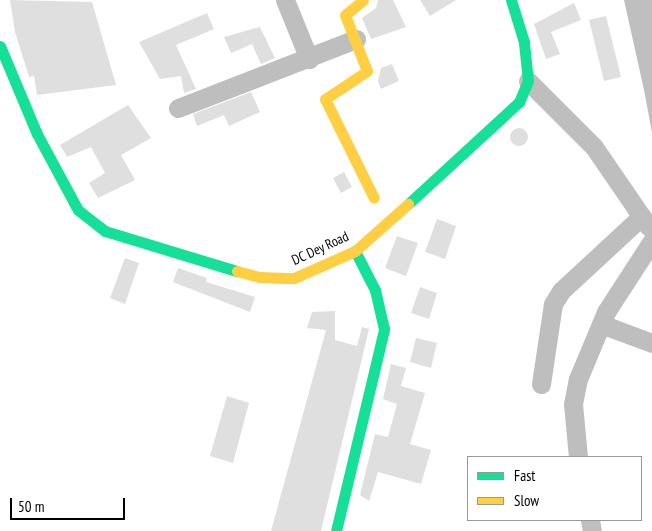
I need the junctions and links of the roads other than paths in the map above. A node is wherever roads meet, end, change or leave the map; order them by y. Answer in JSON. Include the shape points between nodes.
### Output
{"nodes":[{"id":1,"x":285,"y":0,"type":"edge"},
{"id":2,"x":363,"y":0,"type":"edge"},
{"id":3,"x":511,"y":0,"type":"edge"},
{"id":4,"x":356,"y":39,"type":"junction"},
{"id":5,"x":0,"y":46,"type":"edge"},
{"id":6,"x":309,"y":60,"type":"junction"},
{"id":7,"x":528,"y":81,"type":"junction"},
{"id":8,"x":178,"y":108,"type":"dead end"},
{"id":9,"x":374,"y":198,"type":"dead end"},
{"id":10,"x":647,"y":223,"type":"edge"},
{"id":11,"x":652,"y":241,"type":"edge"},
{"id":12,"x":355,"y":251,"type":"junction"},
{"id":13,"x":601,"y":324,"type":"junction"},
{"id":14,"x":652,"y":343,"type":"edge"},
{"id":15,"x":541,"y":384,"type":"dead end"},
{"id":16,"x":578,"y":456,"type":"edge"},
{"id":17,"x":336,"y":531,"type":"edge"}],
"edges":[{"from":1,"to":6,"type":"street"},
{"from":2,"to":4,"type":"street","via":[[346,10]]},
{"from":3,"to":7,"type":"street","via":[[524,42]]},
{"from":4,"to":6,"type":"street"},
{"from":4,"to":9,"type":"street","via":[[367,72],[325,99],[326,107]]},
{"from":5,"to":12,"type":"street","name":"DC Dey Road","via":[[65,191],[78,210],[105,231],[259,277],[294,278]]},
{"from":6,"to":8,"type":"street"},
{"from":7,"to":10,"type":"street","via":[[594,147]]},
{"from":7,"to":12,"type":"street","name":"DC Dey Road","via":[[519,102],[502,122]]},
{"from":10,"to":15,"type":"street","via":[[557,297]]},
{"from":11,"to":13,"type":"street"},
{"from":12,"to":17,"type":"street","via":[[375,290],[384,329]]},
{"from":13,"to":14,"type":"street"},
{"from":13,"to":16,"type":"street","via":[[573,404]]}]}
